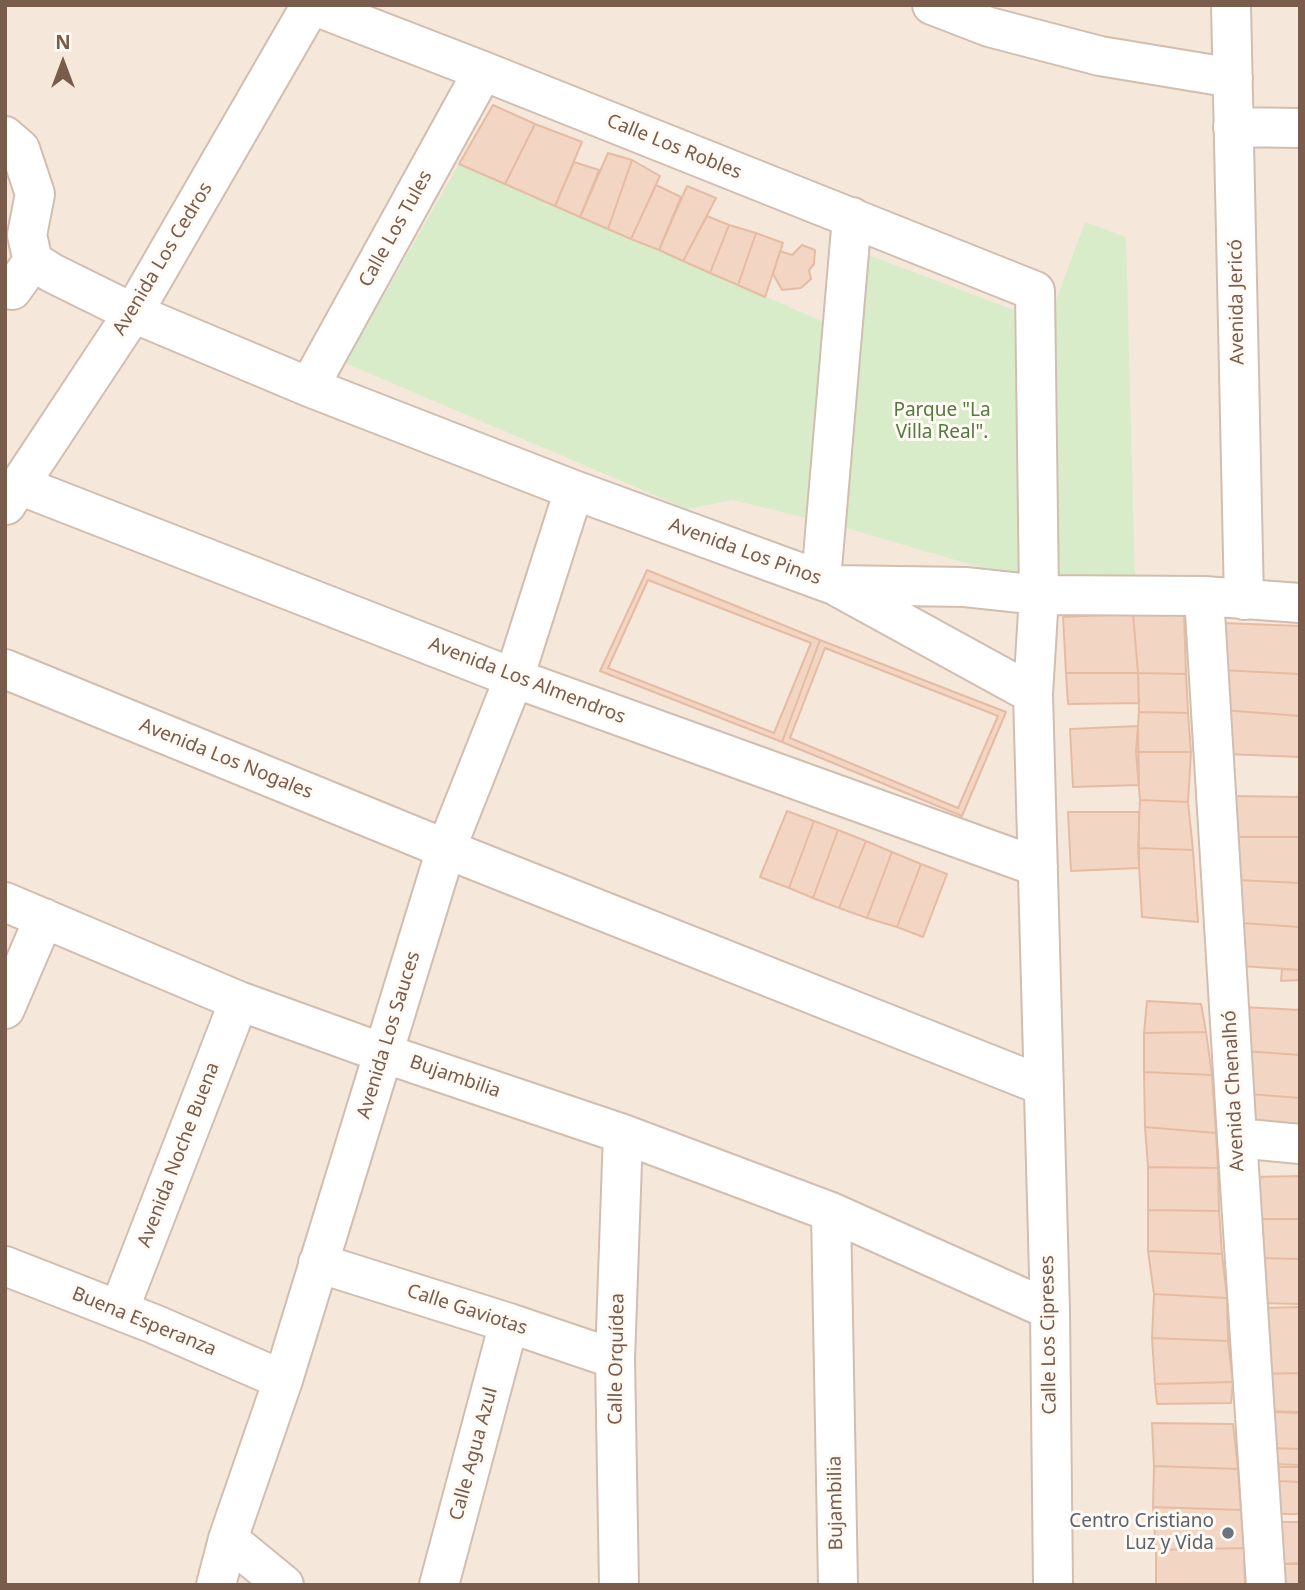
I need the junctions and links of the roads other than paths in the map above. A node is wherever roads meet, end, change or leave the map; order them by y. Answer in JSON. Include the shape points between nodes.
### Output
{"nodes":[{"id":1,"x":312,"y":5,"type":"edge"},
{"id":2,"x":932,"y":5,"type":"edge"},
{"id":3,"x":1231,"y":5,"type":"edge"},
{"id":4,"x":990,"y":16,"type":"edge"},
{"id":5,"x":483,"y":71,"type":"junction"},
{"id":6,"x":1233,"y":78,"type":"junction"},
{"id":7,"x":1233,"y":127,"type":"junction"},
{"id":8,"x":1300,"y":128,"type":"edge"},
{"id":9,"x":5,"y":136,"type":"edge"},
{"id":10,"x":852,"y":217,"type":"junction"},
{"id":11,"x":33,"y":261,"type":"junction"},
{"id":12,"x":5,"y":288,"type":"edge"},
{"id":13,"x":1035,"y":291,"type":"joint"},
{"id":14,"x":133,"y":313,"type":"junction"},
{"id":15,"x":309,"y":387,"type":"junction"},
{"id":16,"x":575,"y":490,"type":"junction"},
{"id":17,"x":12,"y":495,"type":"edge"},
{"id":18,"x":827,"y":582,"type":"junction"},
{"id":19,"x":1039,"y":595,"type":"junction"},
{"id":20,"x":1205,"y":596,"type":"junction"},
{"id":21,"x":1244,"y":600,"type":"junction"},
{"id":22,"x":1300,"y":603,"type":"edge"},
{"id":23,"x":5,"y":669,"type":"edge"},
{"id":24,"x":514,"y":678,"type":"junction"},
{"id":25,"x":1033,"y":694,"type":"junction"},
{"id":26,"x":446,"y":849,"type":"junction"},
{"id":27,"x":1038,"y":867,"type":"junction"},
{"id":28,"x":5,"y":902,"type":"edge"},
{"id":29,"x":44,"y":918,"type":"junction"},
{"id":30,"x":239,"y":1001,"type":"junction"},
{"id":31,"x":5,"y":1009,"type":"edge"},
{"id":32,"x":383,"y":1053,"type":"junction"},
{"id":33,"x":1044,"y":1086,"type":"junction"},
{"id":34,"x":623,"y":1134,"type":"junction"},
{"id":35,"x":1237,"y":1139,"type":"junction"},
{"id":36,"x":1300,"y":1144,"type":"edge"},
{"id":37,"x":831,"y":1212,"type":"junction"},
{"id":38,"x":318,"y":1264,"type":"junction"},
{"id":39,"x":5,"y":1265,"type":"edge"},
{"id":40,"x":119,"y":1310,"type":"junction"},
{"id":41,"x":1050,"y":1310,"type":"junction"},
{"id":42,"x":509,"y":1323,"type":"junction"},
{"id":43,"x":615,"y":1359,"type":"junction"},
{"id":44,"x":283,"y":1380,"type":"junction"},
{"id":45,"x":228,"y":1539,"type":"junction"},
{"id":46,"x":216,"y":1585,"type":"edge"},
{"id":47,"x":284,"y":1585,"type":"edge"},
{"id":48,"x":439,"y":1585,"type":"edge"},
{"id":49,"x":619,"y":1585,"type":"edge"},
{"id":50,"x":838,"y":1585,"type":"edge"},
{"id":51,"x":1053,"y":1585,"type":"edge"},
{"id":52,"x":1266,"y":1585,"type":"edge"}],
"edges":[{"from":1,"to":5,"type":"street","name":"Calle Los Robles"},
{"from":1,"to":14,"type":"street","name":"Avenida Los Cedros"},
{"from":2,"to":4,"type":"street"},
{"from":3,"to":6,"type":"street","name":"Avenida Jericó"},
{"from":4,"to":6,"type":"street","via":[[1100,56]]},
{"from":5,"to":10,"type":"street","name":"Calle Los Robles"},
{"from":5,"to":15,"type":"street","name":"Calle Los Tules"},
{"from":6,"to":7,"type":"street","name":"Avenida Jericó"},
{"from":7,"to":8,"type":"street"},
{"from":7,"to":21,"type":"street","name":"Avenida Jericó"},
{"from":9,"to":11,"type":"street","via":[[20,149],[35,194],[27,235]]},
{"from":10,"to":13,"type":"street","name":"Calle Los Robles"},
{"from":10,"to":18,"type":"street"},
{"from":11,"to":12,"type":"street","via":[[12,290]]},
{"from":11,"to":14,"type":"street","name":"Avenida Los Pinos"},
{"from":13,"to":19,"type":"street","name":"Calle Los Cipreses"},
{"from":14,"to":15,"type":"street","name":"Avenida Los Pinos"},
{"from":14,"to":17,"type":"street","name":"Avenida Los Cedros"},
{"from":15,"to":16,"type":"street","name":"Avenida Los Pinos"},
{"from":16,"to":18,"type":"street","name":"Avenida Los Pinos"},
{"from":16,"to":24,"type":"street","name":"Avenida Los Sauces"},
{"from":17,"to":24,"type":"street","name":"Avenida Los Almendros"},
{"from":18,"to":19,"type":"street","name":"Avenida Los Pinos"},
{"from":18,"to":25,"type":"street"},
{"from":19,"to":20,"type":"street","name":"Avenida Los Pinos"},
{"from":19,"to":25,"type":"street","name":"Calle Los Cipreses"},
{"from":20,"to":21,"type":"street","name":"Avenida Los Pinos"},
{"from":20,"to":35,"type":"street","name":"Avenida Chenalhó"},
{"from":21,"to":22,"type":"street","name":"Avenida Los Pinos"},
{"from":23,"to":26,"type":"street","name":"Avenida Los Nogales"},
{"from":24,"to":26,"type":"street","name":"Avenida Los Sauces"},
{"from":24,"to":27,"type":"street","name":"Avenida Los Almendros"},
{"from":25,"to":27,"type":"street","name":"Calle Los Cipreses"},
{"from":26,"to":32,"type":"street","name":"Avenida Los Sauces"},
{"from":26,"to":33,"type":"street","name":"Avenida Los Nogales"},
{"from":27,"to":33,"type":"street","name":"Calle Los Cipreses"},
{"from":28,"to":29,"type":"street","name":"Bujambilia"},
{"from":29,"to":30,"type":"street","name":"Bujambilia"},
{"from":29,"to":31,"type":"street"},
{"from":30,"to":32,"type":"street","name":"Bujambilia"},
{"from":30,"to":40,"type":"street","name":"Avenida Noche Buena"},
{"from":32,"to":34,"type":"street","name":"Bujambilia"},
{"from":32,"to":38,"type":"street","name":"Avenida Los Sauces"},
{"from":33,"to":41,"type":"street","name":"Calle Los Cipreses"},
{"from":34,"to":37,"type":"street","name":"Bujambilia"},
{"from":34,"to":43,"type":"street","name":"Calle Orquídea"},
{"from":35,"to":36,"type":"street"},
{"from":35,"to":52,"type":"street","name":"Avenida Chenalhó"},
{"from":37,"to":41,"type":"street","name":"Bujambilia"},
{"from":37,"to":50,"type":"street","name":"Bujambilia"},
{"from":38,"to":42,"type":"street","name":"Calle Gaviotas"},
{"from":38,"to":44,"type":"street","name":"Avenida Los Sauces"},
{"from":39,"to":40,"type":"street","name":"Buena Esperanza"},
{"from":40,"to":44,"type":"street","name":"Buena Esperanza"},
{"from":41,"to":51,"type":"street","name":"Calle Los Cipreses"},
{"from":42,"to":43,"type":"street","name":"Calle Gaviotas"},
{"from":42,"to":48,"type":"street","name":"Calle Agua Azul"},
{"from":43,"to":49,"type":"street","name":"Calle Orquídea"},
{"from":44,"to":45,"type":"street","name":"Avenida Los Sauces"},
{"from":45,"to":46,"type":"street","name":"Avenida Los Sauces"},
{"from":45,"to":47,"type":"street"}]}
